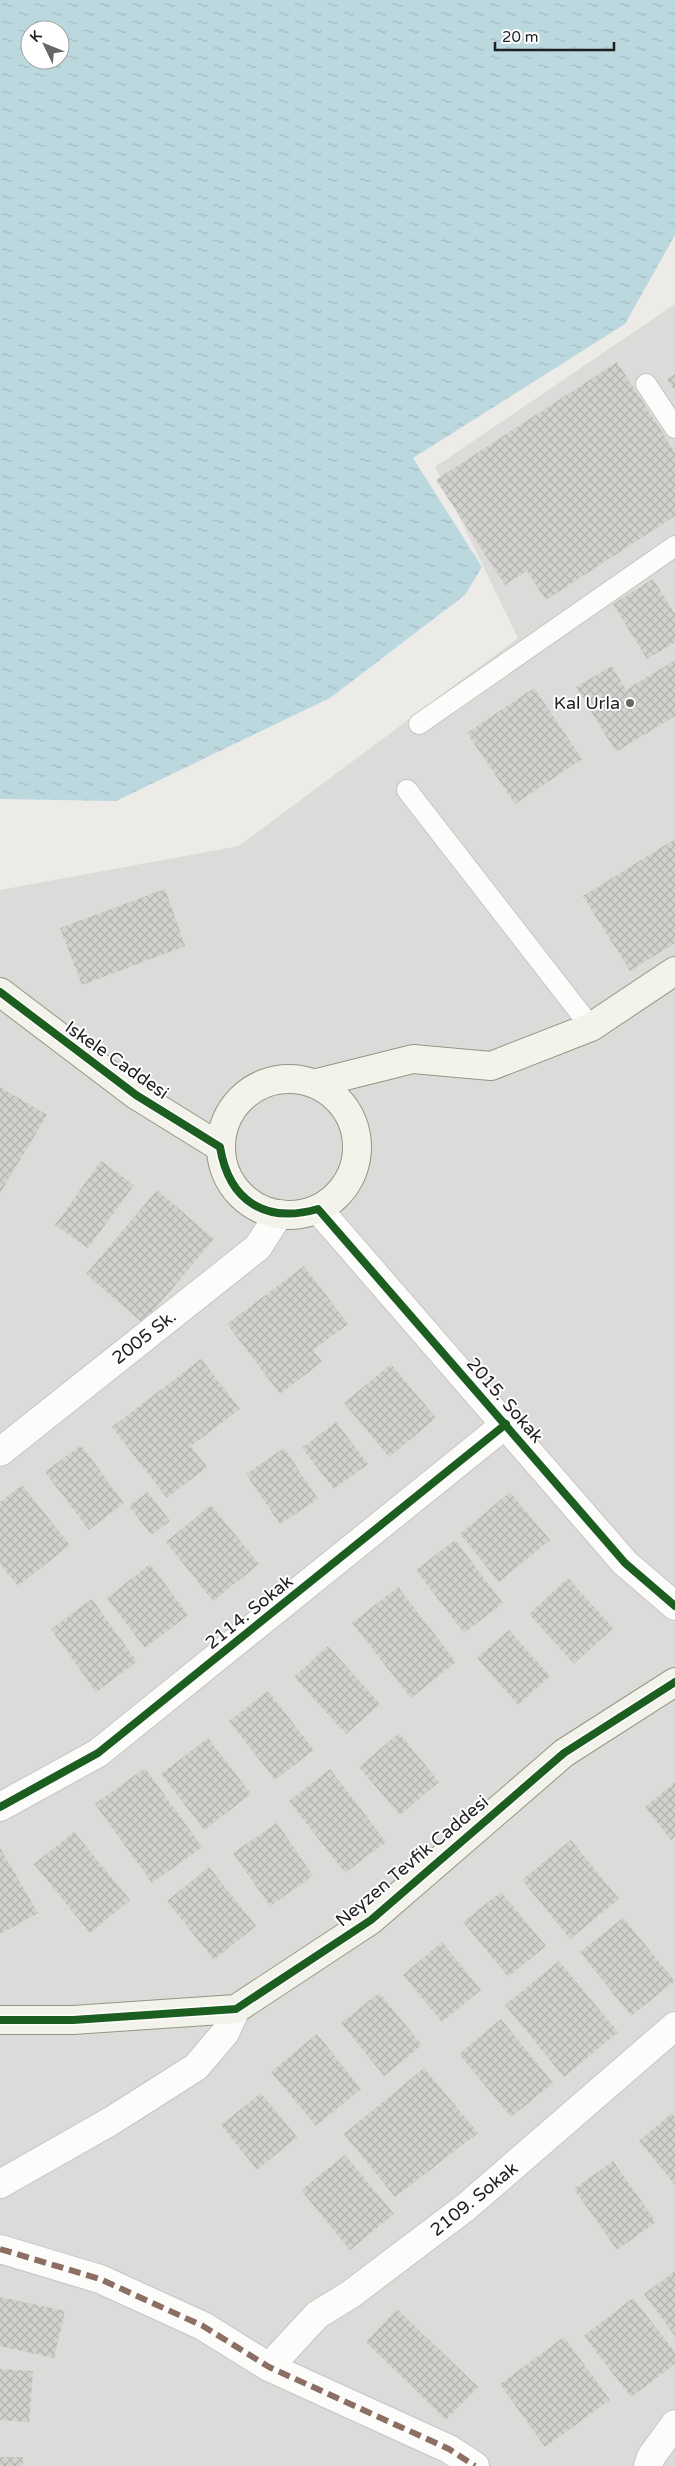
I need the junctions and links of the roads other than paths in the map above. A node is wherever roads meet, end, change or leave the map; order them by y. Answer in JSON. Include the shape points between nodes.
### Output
{"nodes":[{"id":1,"x":646,"y":384,"type":"dead end"},
{"id":2,"x":675,"y":428,"type":"edge"},
{"id":3,"x":675,"y":546,"type":"edge"},
{"id":4,"x":419,"y":724,"type":"dead end"},
{"id":5,"x":408,"y":790,"type":"dead end"},
{"id":6,"x":675,"y":971,"type":"edge"},
{"id":7,"x":0,"y":992,"type":"edge"},
{"id":8,"x":591,"y":1027,"type":"junction"},
{"id":9,"x":317,"y":1083,"type":"junction"},
{"id":10,"x":220,"y":1147,"type":"junction"},
{"id":11,"x":318,"y":1209,"type":"junction"},
{"id":12,"x":279,"y":1214,"type":"junction"},
{"id":13,"x":506,"y":1424,"type":"junction"},
{"id":14,"x":0,"y":1452,"type":"edge"},
{"id":15,"x":675,"y":1606,"type":"edge"},
{"id":16,"x":675,"y":1682,"type":"edge"},
{"id":17,"x":0,"y":1807,"type":"edge"},
{"id":18,"x":236,"y":2009,"type":"junction"},
{"id":19,"x":0,"y":2020,"type":"edge"},
{"id":20,"x":675,"y":2026,"type":"edge"},
{"id":21,"x":0,"y":2184,"type":"edge"},
{"id":22,"x":0,"y":2249,"type":"edge"},
{"id":23,"x":269,"y":2367,"type":"junction"},
{"id":24,"x":675,"y":2424,"type":"edge"},
{"id":25,"x":475,"y":2466,"type":"edge"},
{"id":26,"x":648,"y":2466,"type":"edge"}],
"edges":[{"from":1,"to":2,"type":"lane"},
{"from":3,"to":4,"type":"lane"},
{"from":5,"to":8,"type":"lane"},
{"from":6,"to":8,"type":"street"},
{"from":7,"to":10,"type":"street","name":"Iskele Caddesi","via":[[136,1094]]},
{"from":8,"to":9,"type":"street","via":[[491,1066],[413,1060]]},
{"from":9,"to":10,"type":"street","via":[[298,1078],[260,1084],[231,1110],[223,1128]]},
{"from":9,"to":11,"type":"street","via":[[346,1109],[358,1146],[347,1184]]},
{"from":10,"to":12,"type":"street","via":[[223,1167],[244,1199],[260,1209]]},
{"from":11,"to":12,"type":"street","via":[[299,1214]]},
{"from":11,"to":13,"type":"street","name":"2015. Sokak"},
{"from":12,"to":14,"type":"street","name":"2005 Sk.","via":[[258,1247]]},
{"from":13,"to":15,"type":"street","name":"2015. Sokak","via":[[625,1563]]},
{"from":13,"to":17,"type":"street","name":"2114. Sokak","via":[[98,1753]]},
{"from":16,"to":18,"type":"street","name":"Neyzen Tevfik Caddesi","via":[[564,1754],[371,1920]]},
{"from":18,"to":19,"type":"street","name":"Neyzen Tevfik Caddesi","via":[[73,2020]]},
{"from":18,"to":21,"type":"street","via":[[225,2033],[196,2067],[111,2121]]},
{"from":20,"to":23,"type":"street","name":"2109. Sokak","via":[[466,2207],[351,2294],[317,2315]]},
{"from":22,"to":23,"type":"street","via":[[100,2279],[203,2326]]},
{"from":23,"to":25,"type":"street","via":[[449,2450]]},
{"from":24,"to":26,"type":"street"}]}
